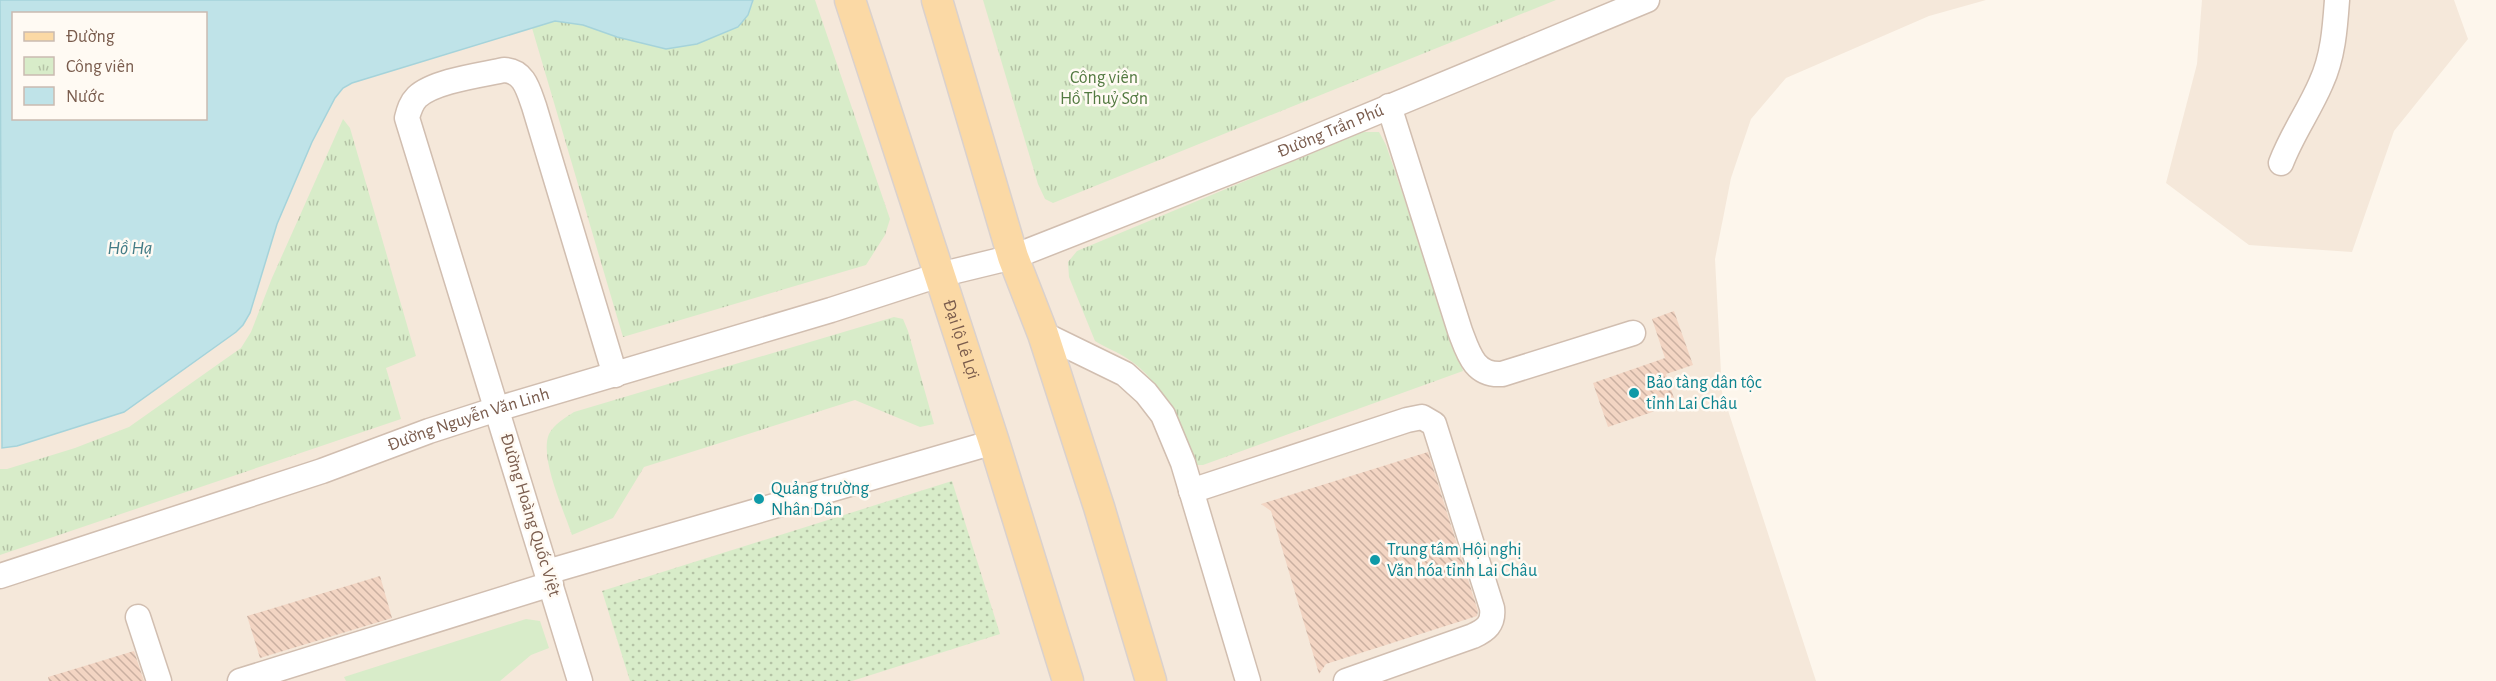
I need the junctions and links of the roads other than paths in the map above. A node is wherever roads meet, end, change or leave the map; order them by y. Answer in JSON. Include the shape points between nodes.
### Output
{"nodes":[{"id":1,"x":850,"y":0,"type":"edge"},
{"id":2,"x":937,"y":0,"type":"edge"},
{"id":3,"x":1647,"y":0,"type":"edge"},
{"id":4,"x":2337,"y":0,"type":"edge"},
{"id":5,"x":1389,"y":106,"type":"junction"},
{"id":6,"x":2281,"y":163,"type":"dead end"},
{"id":7,"x":1013,"y":257,"type":"junction"},
{"id":8,"x":939,"y":275,"type":"junction"},
{"id":9,"x":1633,"y":333,"type":"dead end"},
{"id":10,"x":1043,"y":334,"type":"junction"},
{"id":11,"x":615,"y":375,"type":"junction"},
{"id":12,"x":497,"y":409,"type":"junction"},
{"id":13,"x":994,"y":442,"type":"junction"},
{"id":14,"x":1191,"y":491,"type":"junction"},
{"id":15,"x":0,"y":576,"type":"edge"},
{"id":16,"x":549,"y":578,"type":"junction"},
{"id":17,"x":138,"y":617,"type":"dead end"},
{"id":18,"x":283,"y":675,"type":"edge"},
{"id":19,"x":159,"y":681,"type":"edge"},
{"id":20,"x":240,"y":681,"type":"edge"},
{"id":21,"x":580,"y":681,"type":"edge"},
{"id":22,"x":1068,"y":681,"type":"edge"},
{"id":23,"x":1151,"y":681,"type":"edge"},
{"id":24,"x":1248,"y":681,"type":"edge"},
{"id":25,"x":1346,"y":681,"type":"edge"}],
"edges":[{"from":1,"to":8,"type":"main road","name":"Đại lộ Lê Lợi"},
{"from":2,"to":7,"type":"main road"},
{"from":3,"to":5,"type":"street","name":"Đường Trần Phú"},
{"from":4,"to":6,"type":"street","via":[[2328,67]]},
{"from":5,"to":7,"type":"street","name":"Đường Trần Phú"},
{"from":5,"to":9,"type":"street","via":[[1460,331],[1482,371],[1502,374]]},
{"from":7,"to":8,"type":"street","name":"Đường Trần Phú"},
{"from":7,"to":10,"type":"main road"},
{"from":8,"to":11,"type":"street","name":"Đường Nguyễn Văn Linh"},
{"from":8,"to":13,"type":"main road","name":"Đại lộ Lê Lợi"},
{"from":10,"to":14,"type":"street","via":[[1108,364],[1137,383],[1163,416]]},
{"from":10,"to":23,"type":"main road"},
{"from":11,"to":12,"type":"street","name":"Đường Nguyễn Văn Linh"},
{"from":11,"to":12,"type":"street","name":"Đường Hoàng Quốc Việt","via":[[534,106],[521,76],[504,70],[448,83],[417,97],[407,118]]},
{"from":12,"to":15,"type":"street","name":"Đường Nguyễn Văn Linh"},
{"from":12,"to":16,"type":"street","name":"Đường Hoàng Quốc Việt"},
{"from":13,"to":16,"type":"street"},
{"from":13,"to":22,"type":"main road","name":"Đại lộ Lê Lợi"},
{"from":14,"to":24,"type":"street"},
{"from":14,"to":25,"type":"street","via":[[1407,420],[1422,417],[1434,424],[1492,608],[1491,623],[1473,636]]},
{"from":16,"to":18,"type":"street"},
{"from":16,"to":21,"type":"street","name":"Đường Hoàng Quốc Việt"},
{"from":17,"to":19,"type":"street"},
{"from":18,"to":20,"type":"street"}]}
